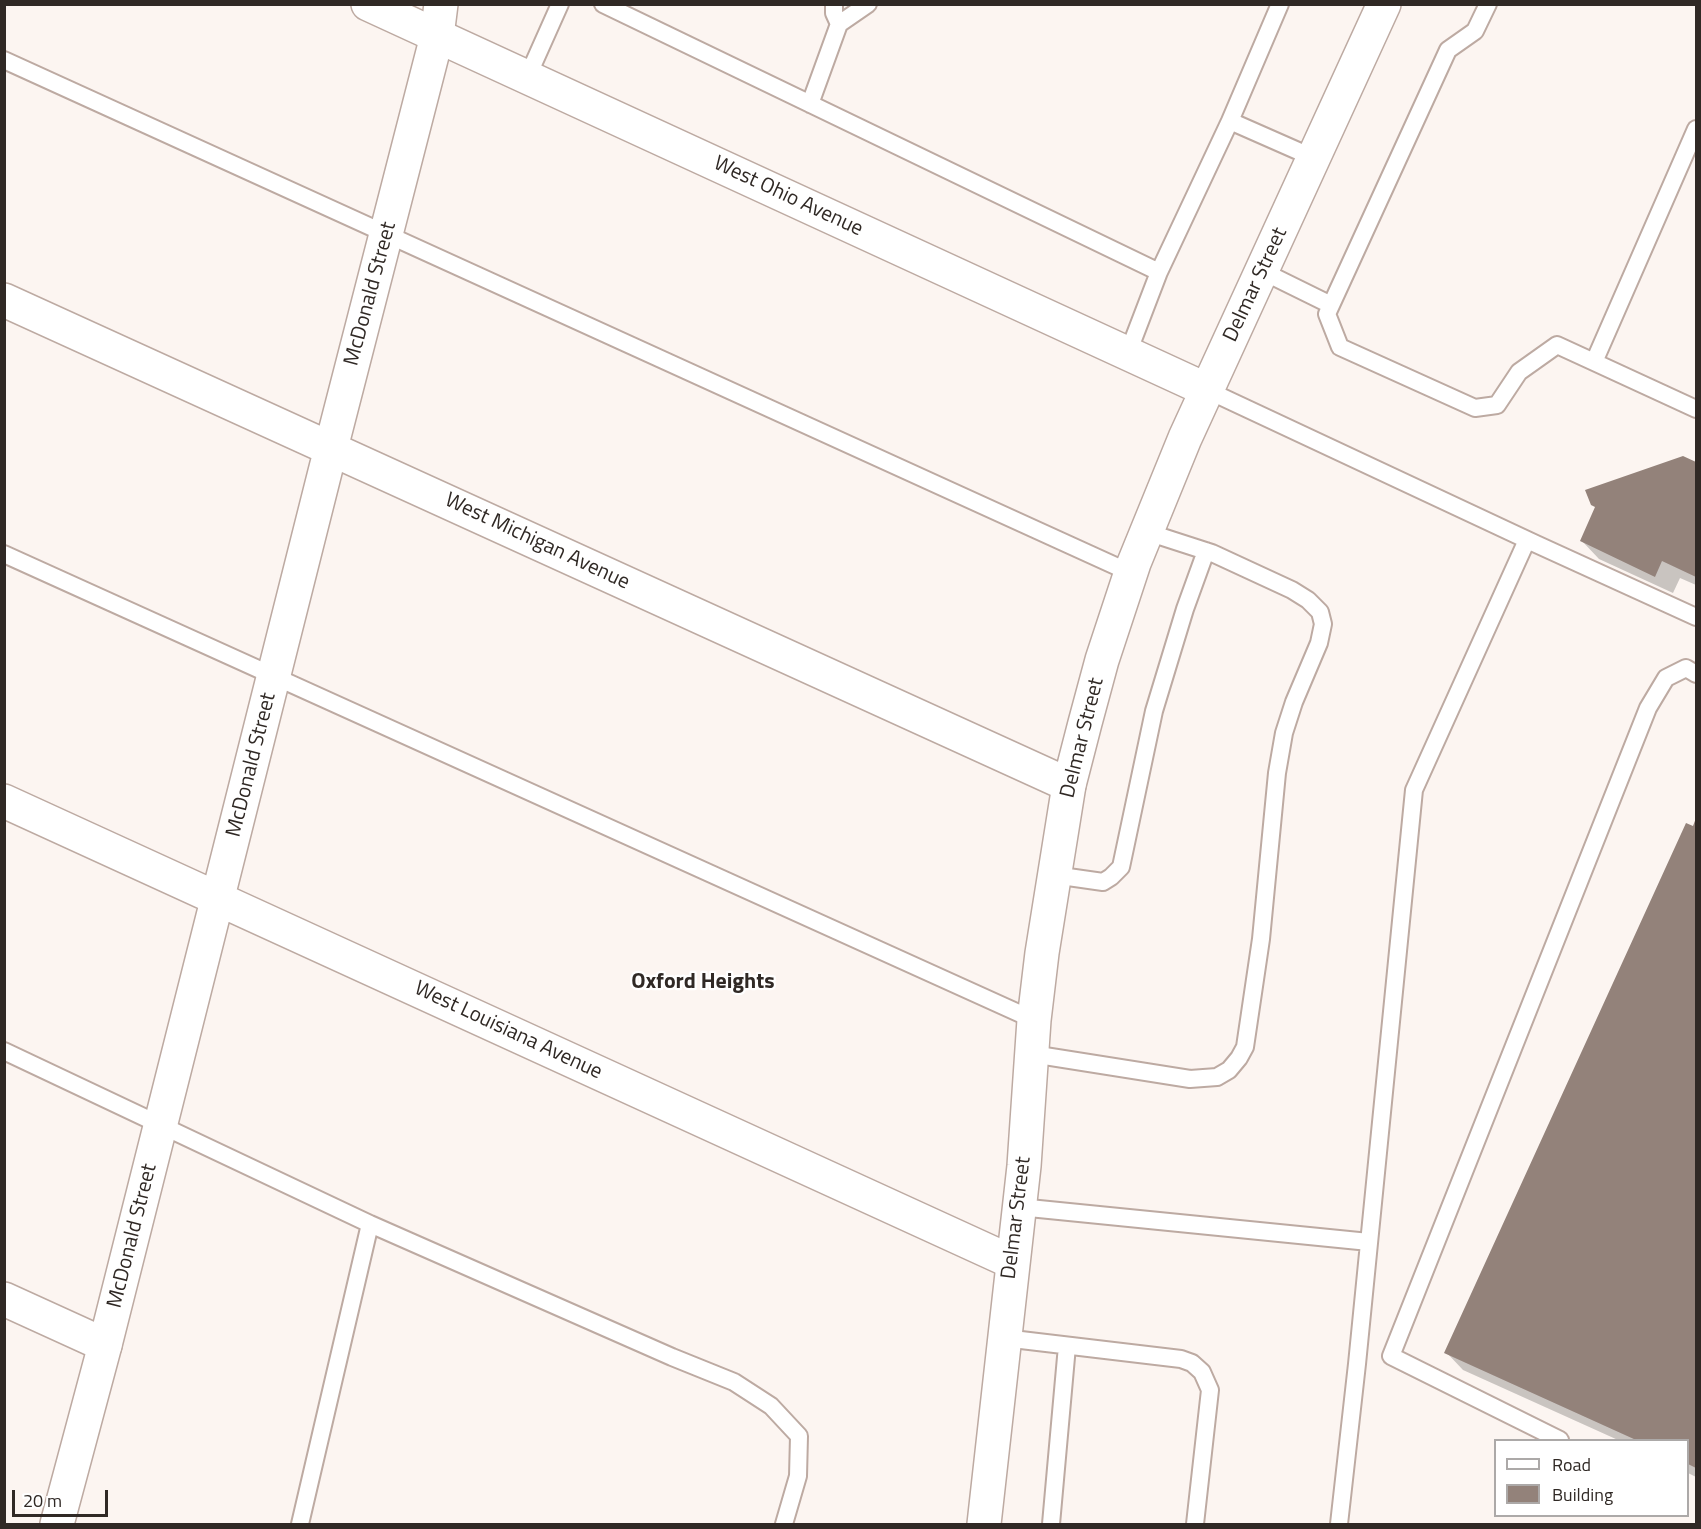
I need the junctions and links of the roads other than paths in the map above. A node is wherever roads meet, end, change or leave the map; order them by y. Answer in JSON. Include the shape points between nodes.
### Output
{"nodes":[{"id":1,"x":368,"y":4,"type":"edge"},
{"id":2,"x":441,"y":4,"type":"edge"},
{"id":3,"x":560,"y":4,"type":"edge"},
{"id":4,"x":603,"y":4,"type":"edge"},
{"id":5,"x":834,"y":4,"type":"edge"},
{"id":6,"x":868,"y":4,"type":"edge"},
{"id":7,"x":1280,"y":4,"type":"edge"},
{"id":8,"x":1384,"y":4,"type":"edge"},
{"id":9,"x":1488,"y":4,"type":"edge"},
{"id":10,"x":839,"y":24,"type":"junction"},
{"id":11,"x":437,"y":36,"type":"junction"},
{"id":12,"x":4,"y":60,"type":"edge"},
{"id":13,"x":527,"y":78,"type":"junction"},
{"id":14,"x":810,"y":104,"type":"junction"},
{"id":15,"x":1230,"y":121,"type":"junction"},
{"id":16,"x":1696,"y":129,"type":"edge"},
{"id":17,"x":1314,"y":158,"type":"junction"},
{"id":18,"x":386,"y":234,"type":"junction"},
{"id":19,"x":1262,"y":271,"type":"junction"},
{"id":20,"x":1159,"y":272,"type":"junction"},
{"id":21,"x":4,"y":300,"type":"edge"},
{"id":22,"x":1331,"y":305,"type":"junction"},
{"id":23,"x":1128,"y":353,"type":"junction"},
{"id":24,"x":1594,"y":362,"type":"junction"},
{"id":25,"x":1207,"y":390,"type":"junction"},
{"id":26,"x":1696,"y":409,"type":"edge"},
{"id":27,"x":331,"y":448,"type":"junction"},
{"id":28,"x":1147,"y":532,"type":"junction"},
{"id":29,"x":1527,"y":540,"type":"junction"},
{"id":30,"x":1206,"y":551,"type":"junction"},
{"id":31,"x":4,"y":554,"type":"edge"},
{"id":32,"x":1131,"y":573,"type":"junction"},
{"id":33,"x":1696,"y":616,"type":"edge"},
{"id":34,"x":1696,"y":674,"type":"edge"},
{"id":35,"x":274,"y":677,"type":"junction"},
{"id":36,"x":1070,"y":785,"type":"junction"},
{"id":37,"x":4,"y":801,"type":"edge"},
{"id":38,"x":1054,"y":876,"type":"junction"},
{"id":39,"x":219,"y":898,"type":"junction"},
{"id":40,"x":1034,"y":1020,"type":"junction"},
{"id":41,"x":4,"y":1051,"type":"edge"},
{"id":42,"x":1032,"y":1054,"type":"junction"},
{"id":43,"x":161,"y":1124,"type":"junction"},
{"id":44,"x":1019,"y":1207,"type":"junction"},
{"id":45,"x":370,"y":1224,"type":"junction"},
{"id":46,"x":1369,"y":1242,"type":"junction"},
{"id":47,"x":1012,"y":1262,"type":"junction"},
{"id":48,"x":4,"y":1299,"type":"edge"},
{"id":49,"x":1004,"y":1338,"type":"junction"},
{"id":50,"x":105,"y":1345,"type":"junction"},
{"id":51,"x":1067,"y":1346,"type":"junction"},
{"id":52,"x":1558,"y":1439,"type":"edge"},
{"id":53,"x":57,"y":1524,"type":"edge"},
{"id":54,"x":300,"y":1524,"type":"edge"},
{"id":55,"x":784,"y":1524,"type":"edge"},
{"id":56,"x":984,"y":1524,"type":"edge"},
{"id":57,"x":1051,"y":1524,"type":"edge"},
{"id":58,"x":1195,"y":1524,"type":"edge"},
{"id":59,"x":1339,"y":1524,"type":"edge"}],
"edges":[{"from":1,"to":11,"type":"street","name":"West Ohio Avenue"},
{"from":2,"to":11,"type":"street","name":"McDonald Street"},
{"from":3,"to":13,"type":"lane"},
{"from":4,"to":14,"type":"lane"},
{"from":5,"to":10,"type":"lane"},
{"from":6,"to":10,"type":"lane"},
{"from":7,"to":15,"type":"lane"},
{"from":8,"to":17,"type":"street","name":"Delmar Street"},
{"from":9,"to":22,"type":"lane","via":[[1475,31],[1448,50]]},
{"from":10,"to":14,"type":"lane"},
{"from":11,"to":13,"type":"street","name":"West Ohio Avenue"},
{"from":11,"to":18,"type":"street","name":"McDonald Street"},
{"from":12,"to":18,"type":"lane"},
{"from":13,"to":23,"type":"street","name":"West Ohio Avenue"},
{"from":14,"to":20,"type":"lane"},
{"from":15,"to":17,"type":"lane"},
{"from":15,"to":20,"type":"lane"},
{"from":16,"to":24,"type":"lane"},
{"from":17,"to":19,"type":"street","name":"Delmar Street"},
{"from":18,"to":27,"type":"street","name":"McDonald Street"},
{"from":18,"to":32,"type":"lane"},
{"from":19,"to":22,"type":"lane"},
{"from":19,"to":25,"type":"street","name":"Delmar Street"},
{"from":20,"to":23,"type":"lane"},
{"from":21,"to":27,"type":"street","name":"West Michigan Avenue"},
{"from":22,"to":24,"type":"lane","via":[[1327,314],[1341,347],[1475,408],[1497,405],[1520,372],[1557,345]]},
{"from":23,"to":25,"type":"street","name":"West Ohio Avenue"},
{"from":24,"to":26,"type":"lane"},
{"from":25,"to":28,"type":"street","name":"Delmar Street"},
{"from":25,"to":29,"type":"lane"},
{"from":27,"to":35,"type":"street","name":"McDonald Street"},
{"from":27,"to":36,"type":"street","name":"West Michigan Avenue"},
{"from":28,"to":30,"type":"lane"},
{"from":28,"to":32,"type":"street","name":"Delmar Street"},
{"from":29,"to":33,"type":"lane"},
{"from":29,"to":46,"type":"lane","via":[[1414,790]]},
{"from":30,"to":38,"type":"lane","via":[[1154,711],[1121,867],[1103,882]]},
{"from":30,"to":42,"type":"lane","via":[[1292,590],[1320,612],[1323,624],[1284,733],[1245,1047],[1229,1070],[1217,1077],[1190,1079]]},
{"from":31,"to":35,"type":"lane"},
{"from":32,"to":36,"type":"street","name":"Delmar Street","via":[[1102,660]]},
{"from":34,"to":52,"type":"lane","via":[[1686,668],[1666,678],[1648,708],[1391,1356]]},
{"from":35,"to":39,"type":"street","name":"McDonald Street"},
{"from":35,"to":40,"type":"lane"},
{"from":36,"to":38,"type":"street","name":"Delmar Street"},
{"from":37,"to":39,"type":"street","name":"West Louisiana Avenue"},
{"from":38,"to":40,"type":"street","name":"Delmar Street"},
{"from":39,"to":43,"type":"street","name":"McDonald Street"},
{"from":39,"to":47,"type":"street","name":"West Louisiana Avenue"},
{"from":40,"to":42,"type":"street","name":"Delmar Street"},
{"from":41,"to":43,"type":"lane"},
{"from":42,"to":44,"type":"street","name":"Delmar Street"},
{"from":43,"to":45,"type":"lane"},
{"from":43,"to":50,"type":"street","name":"McDonald Street"},
{"from":44,"to":46,"type":"lane"},
{"from":44,"to":47,"type":"street","name":"Delmar Street"},
{"from":45,"to":54,"type":"lane"},
{"from":45,"to":55,"type":"lane","via":[[734,1382],[771,1406],[799,1436],[798,1476]]},
{"from":46,"to":59,"type":"lane"},
{"from":47,"to":49,"type":"street","name":"Delmar Street"},
{"from":48,"to":50,"type":"street"},
{"from":49,"to":51,"type":"lane"},
{"from":49,"to":56,"type":"street","name":"Delmar Street"},
{"from":50,"to":53,"type":"street","name":"McDonald Street"},
{"from":51,"to":57,"type":"lane"},
{"from":51,"to":58,"type":"lane","via":[[1181,1359],[1202,1372],[1210,1390]]}]}
